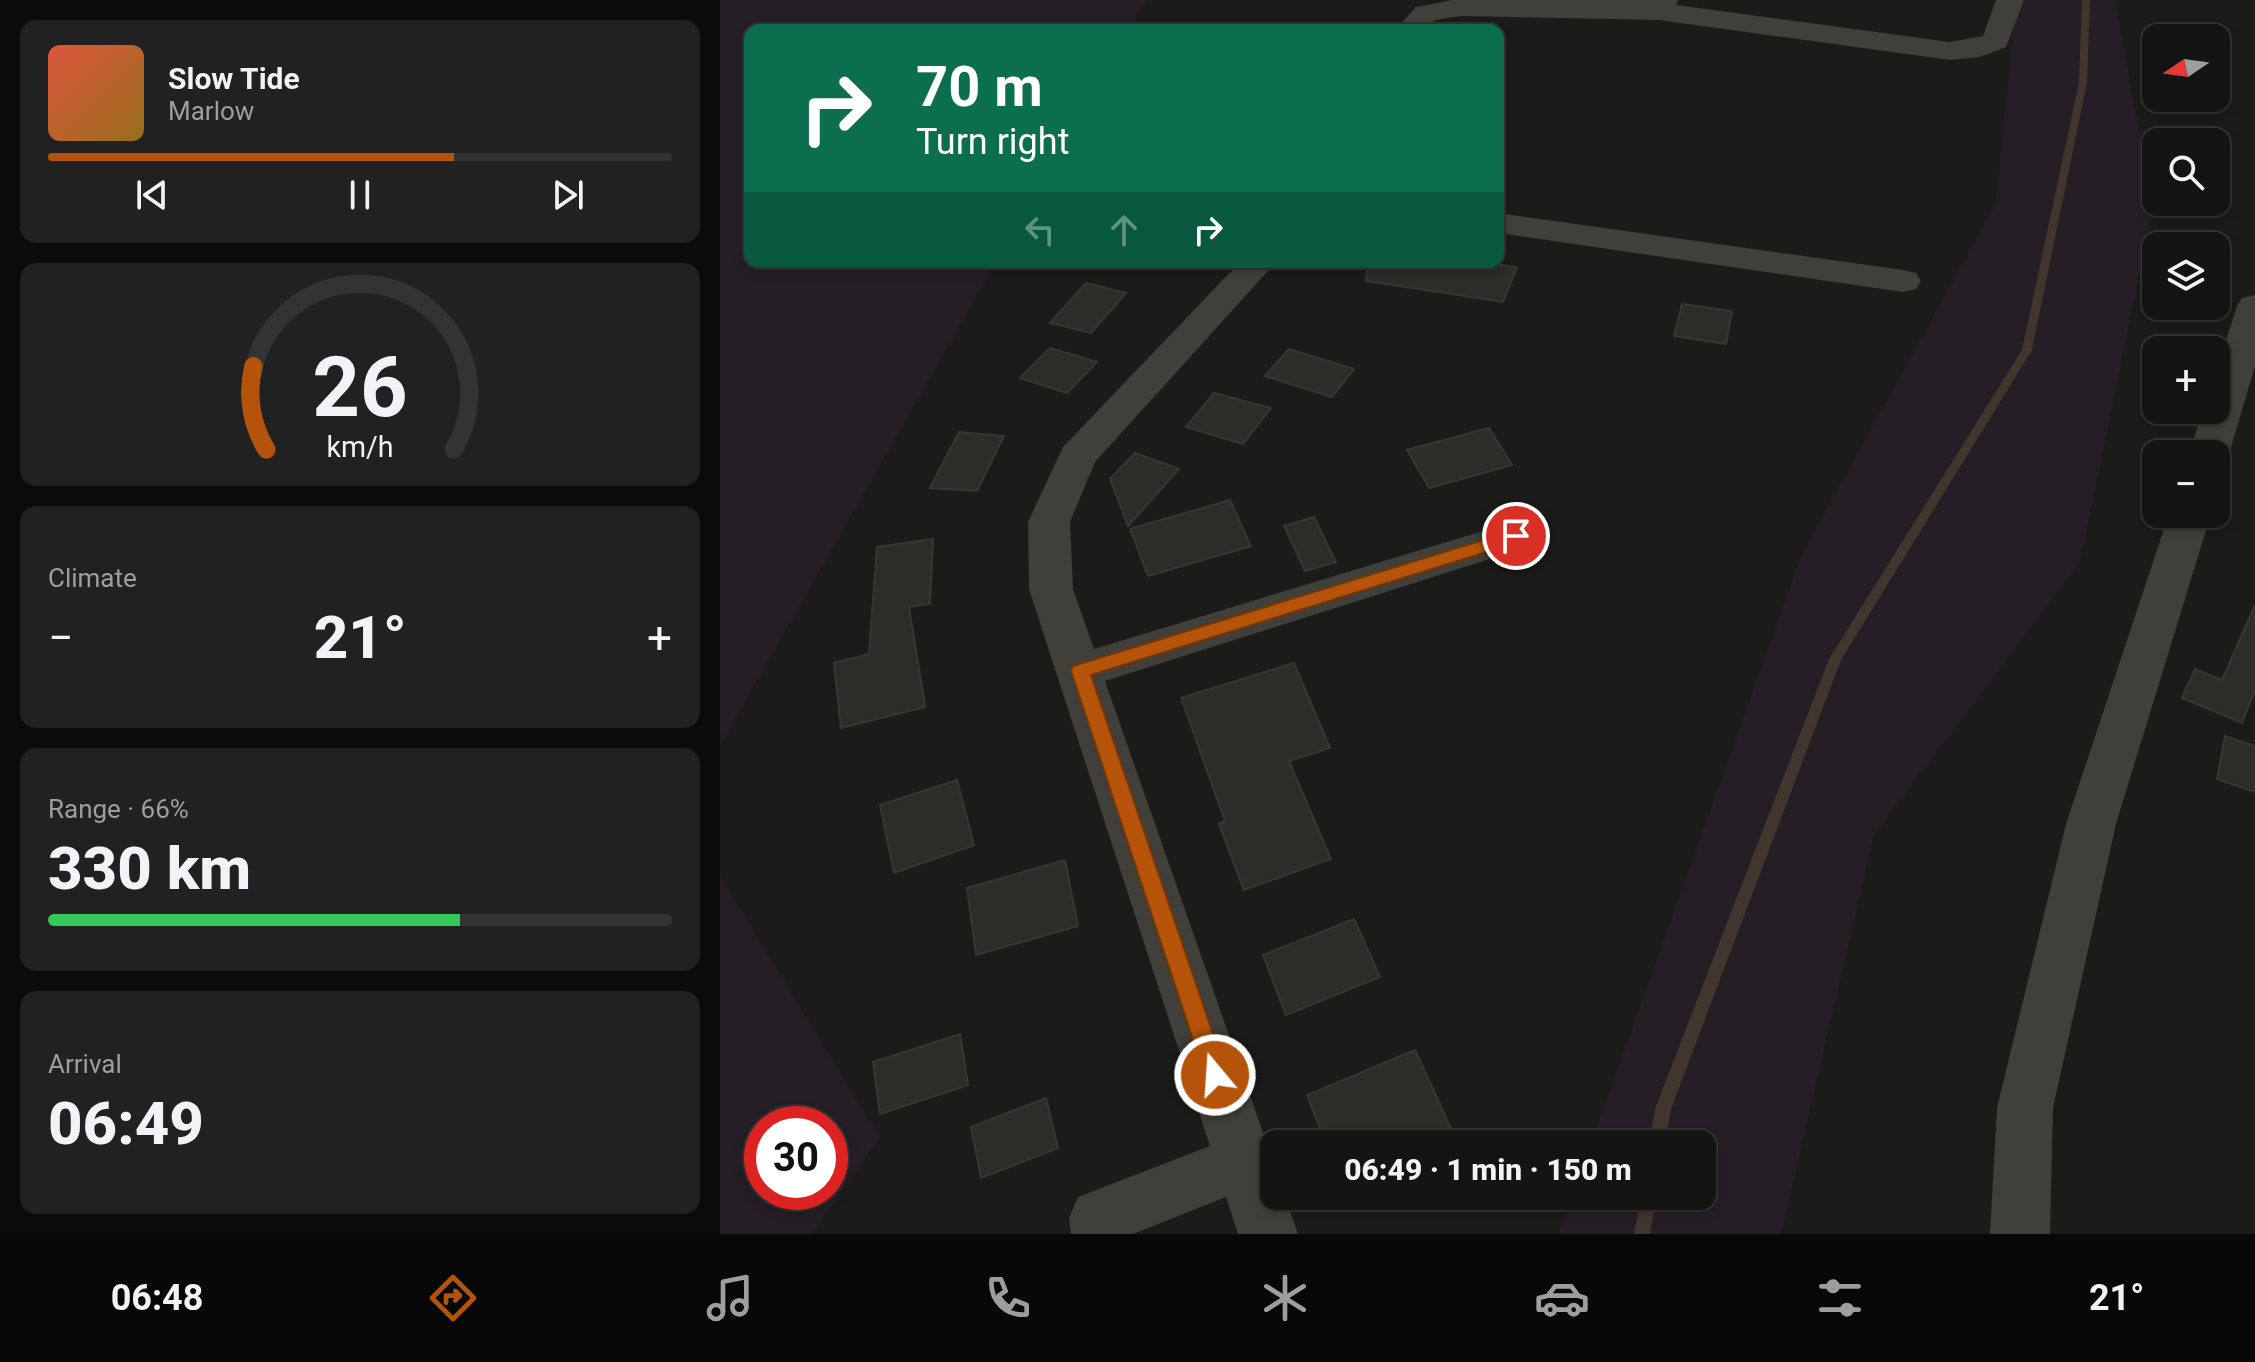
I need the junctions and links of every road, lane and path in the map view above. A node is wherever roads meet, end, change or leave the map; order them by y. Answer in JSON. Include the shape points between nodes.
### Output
{"nodes":[{"id":1,"x":2010,"y":0,"type":"edge"},
{"id":2,"x":1662,"y":5,"type":"edge"},
{"id":3,"x":1415,"y":24,"type":"edge"},
{"id":4,"x":1504,"y":224,"type":"edge"},
{"id":5,"x":1253,"y":268,"type":"edge"},
{"id":6,"x":1903,"y":281,"type":"dead end"},
{"id":7,"x":2255,"y":306,"type":"edge"},
{"id":8,"x":2213,"y":440,"type":"edge"},
{"id":9,"x":2186,"y":528,"type":"edge"},
{"id":10,"x":1516,"y":536,"type":"dead end"},
{"id":11,"x":1080,"y":671,"type":"junction"},
{"id":12,"x":1244,"y":1161,"type":"junction"},
{"id":13,"x":1101,"y":1234,"type":"edge"},
{"id":14,"x":1268,"y":1234,"type":"edge"},
{"id":15,"x":2020,"y":1234,"type":"edge"}],
"edges":[{"from":1,"to":2,"type":"street","via":[[1996,41],[1950,51]]},
{"from":2,"to":3,"type":"street","via":[[1461,7],[1426,13]]},
{"from":4,"to":6,"type":"street"},
{"from":5,"to":11,"type":"street","via":[[1077,456],[1049,522],[1051,589]]},
{"from":7,"to":8,"type":"street"},
{"from":9,"to":15,"type":"street","via":[[2091,824],[2025,1108]]},
{"from":10,"to":11,"type":"street"},
{"from":11,"to":12,"type":"street"},
{"from":12,"to":13,"type":"street","via":[[1099,1218]]},
{"from":12,"to":14,"type":"street"}]}
